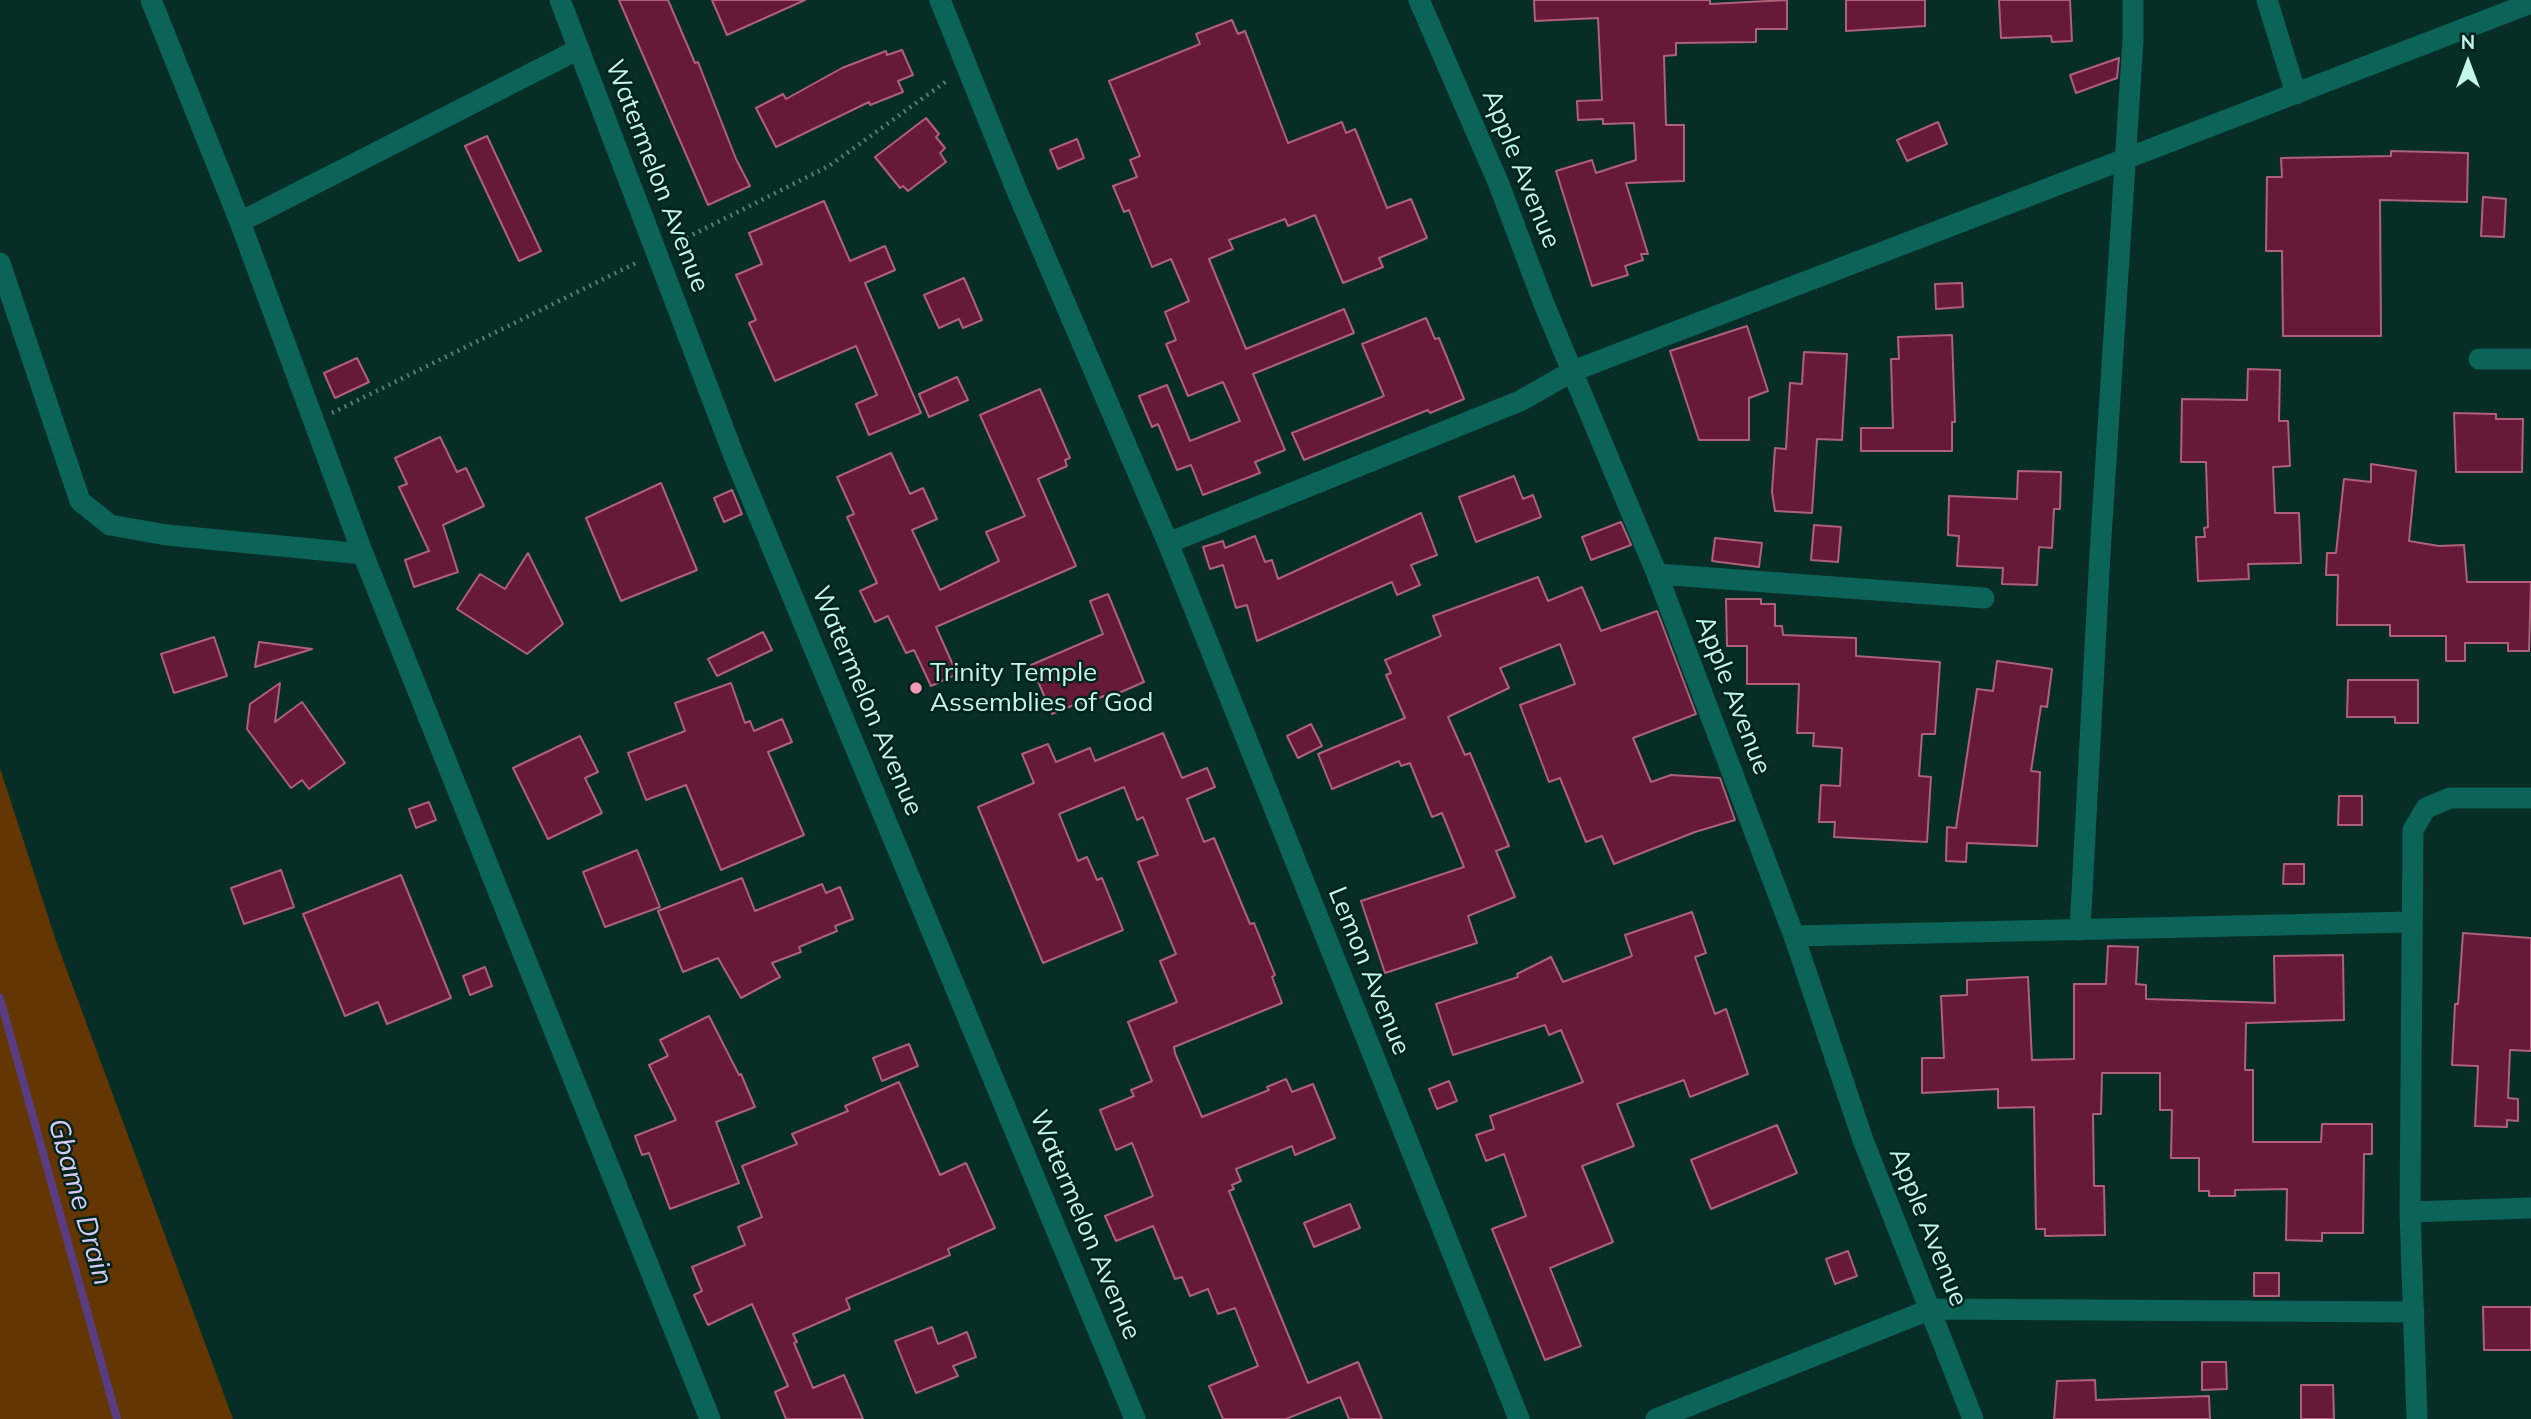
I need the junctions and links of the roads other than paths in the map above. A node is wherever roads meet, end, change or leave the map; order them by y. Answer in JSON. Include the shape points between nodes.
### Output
{"nodes":[{"id":1,"x":151,"y":0,"type":"edge"},
{"id":2,"x":560,"y":0,"type":"edge"},
{"id":3,"x":940,"y":0,"type":"edge"},
{"id":4,"x":1419,"y":0,"type":"edge"},
{"id":5,"x":2133,"y":0,"type":"edge"},
{"id":6,"x":2267,"y":0,"type":"edge"},
{"id":7,"x":2531,"y":3,"type":"edge"},
{"id":8,"x":579,"y":49,"type":"junction"},
{"id":9,"x":2295,"y":94,"type":"junction"},
{"id":10,"x":2124,"y":160,"type":"junction"},
{"id":11,"x":240,"y":222,"type":"junction"},
{"id":12,"x":0,"y":263,"type":"edge"},
{"id":13,"x":2479,"y":359,"type":"dead end"},
{"id":14,"x":2531,"y":359,"type":"edge"},
{"id":15,"x":1573,"y":371,"type":"junction"},
{"id":16,"x":1168,"y":543,"type":"junction"},
{"id":17,"x":363,"y":554,"type":"junction"},
{"id":18,"x":1657,"y":573,"type":"junction"},
{"id":19,"x":1984,"y":598,"type":"dead end"},
{"id":20,"x":2531,"y":798,"type":"edge"},
{"id":21,"x":2410,"y":922,"type":"junction"},
{"id":22,"x":2080,"y":930,"type":"junction"},
{"id":23,"x":1794,"y":936,"type":"junction"},
{"id":24,"x":2531,"y":1208,"type":"edge"},
{"id":25,"x":2410,"y":1212,"type":"junction"},
{"id":26,"x":1931,"y":1309,"type":"junction"},
{"id":27,"x":2414,"y":1312,"type":"junction"},
{"id":28,"x":710,"y":1419,"type":"edge"},
{"id":29,"x":1135,"y":1419,"type":"edge"},
{"id":30,"x":1519,"y":1419,"type":"edge"},
{"id":31,"x":1657,"y":1419,"type":"edge"},
{"id":32,"x":1973,"y":1419,"type":"edge"},
{"id":33,"x":2417,"y":1419,"type":"edge"}],
"edges":[{"from":1,"to":11,"type":"street"},
{"from":2,"to":8,"type":"street","name":"Watermelon Avenue"},
{"from":3,"to":16,"type":"street","name":"Lemon Avenue"},
{"from":4,"to":15,"type":"street","name":"Apple Avenue"},
{"from":5,"to":10,"type":"street"},
{"from":6,"to":9,"type":"street"},
{"from":7,"to":9,"type":"street"},
{"from":8,"to":11,"type":"street"},
{"from":8,"to":29,"type":"street","name":"Watermelon Avenue","via":[[734,456]]},
{"from":9,"to":10,"type":"street"},
{"from":10,"to":15,"type":"street"},
{"from":10,"to":22,"type":"street"},
{"from":11,"to":17,"type":"street"},
{"from":12,"to":17,"type":"street","via":[[80,501],[110,525]]},
{"from":13,"to":14,"type":"street"},
{"from":15,"to":16,"type":"street","via":[[1520,401]]},
{"from":15,"to":18,"type":"street","name":"Apple Avenue"},
{"from":16,"to":30,"type":"street","name":"Lemon Avenue"},
{"from":17,"to":28,"type":"street"},
{"from":18,"to":19,"type":"street"},
{"from":18,"to":23,"type":"street","name":"Apple Avenue"},
{"from":20,"to":21,"type":"street","via":[[2450,798],[2426,808],[2413,831]]},
{"from":21,"to":22,"type":"street"},
{"from":21,"to":25,"type":"street"},
{"from":22,"to":23,"type":"street"},
{"from":23,"to":26,"type":"street","name":"Apple Avenue","via":[[1863,1140]]},
{"from":24,"to":25,"type":"street"},
{"from":25,"to":27,"type":"street"},
{"from":26,"to":27,"type":"street"},
{"from":26,"to":31,"type":"street"},
{"from":26,"to":32,"type":"street","name":"Apple Avenue"},
{"from":27,"to":33,"type":"street"}]}
